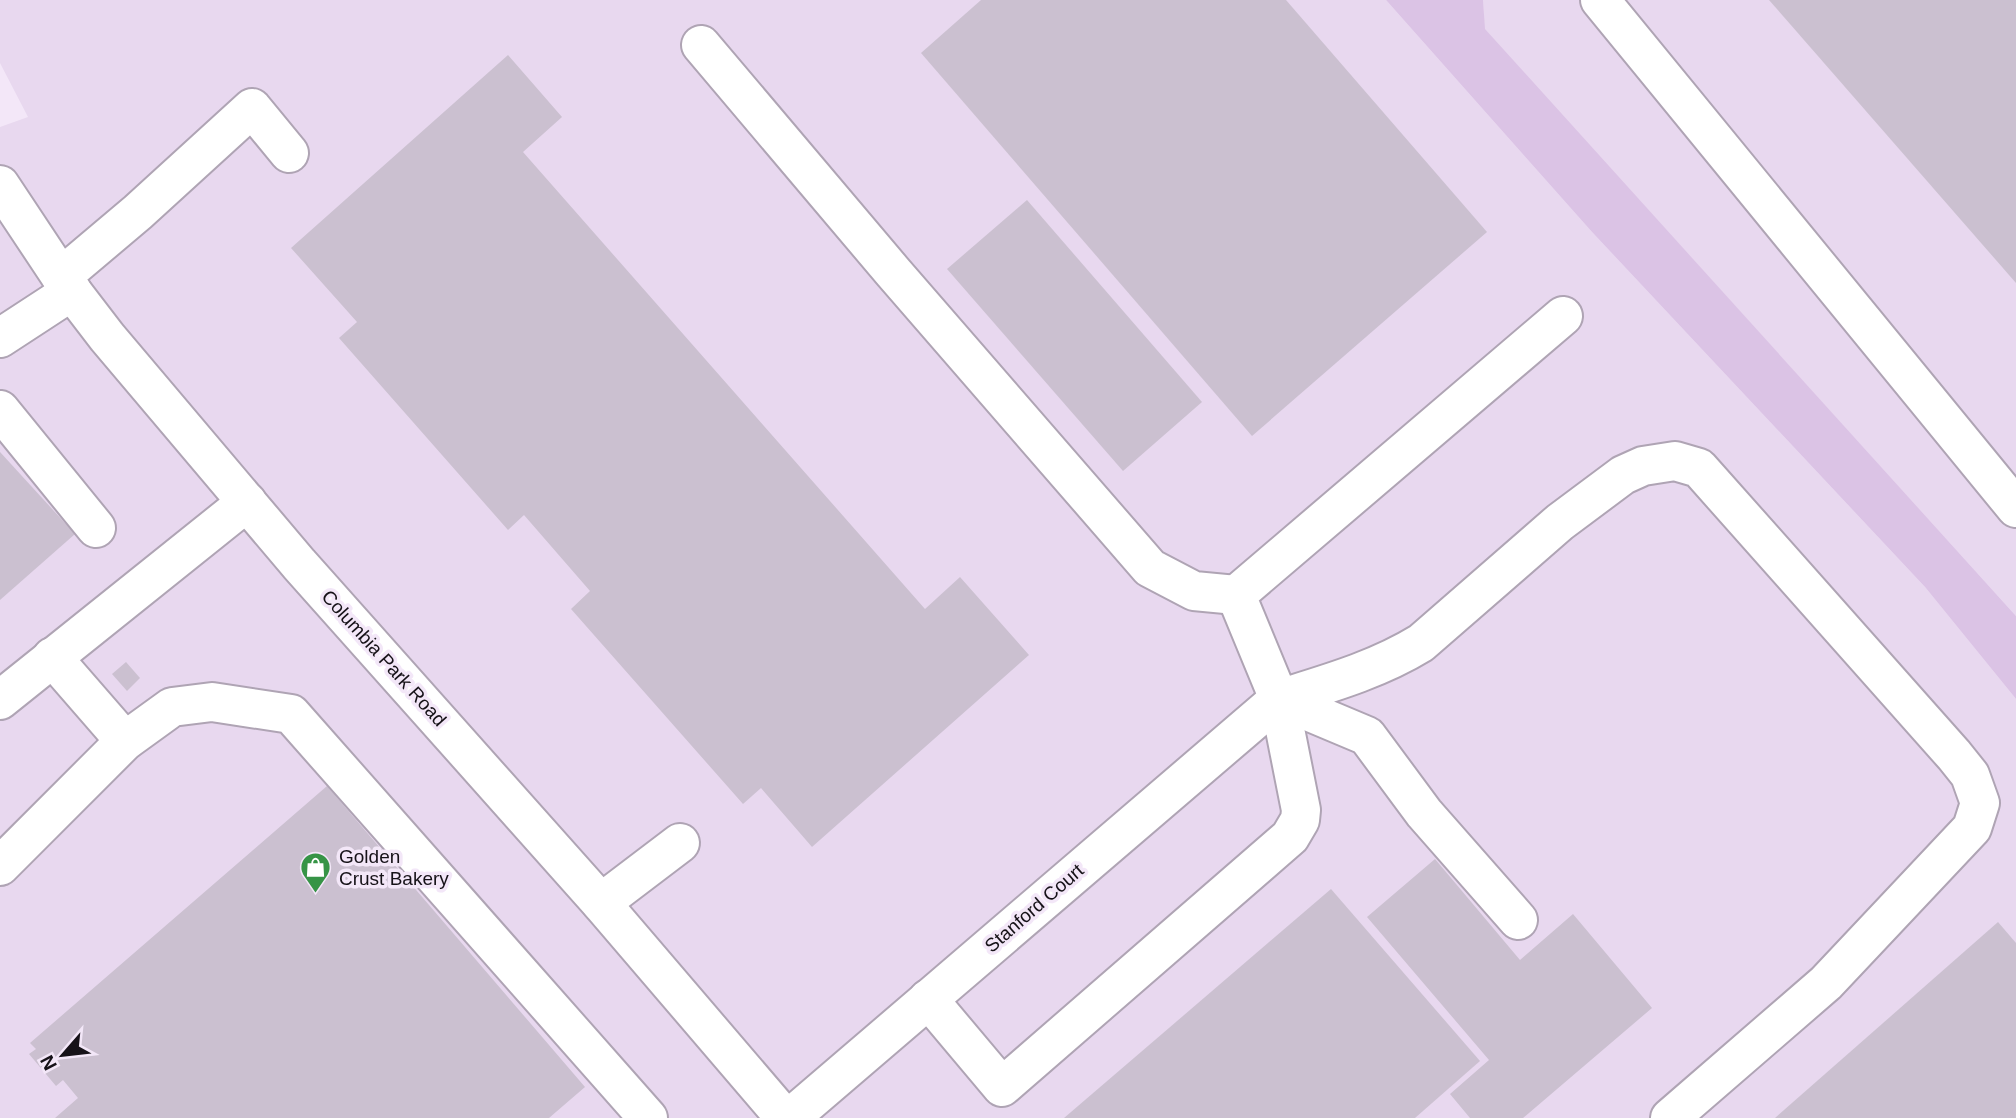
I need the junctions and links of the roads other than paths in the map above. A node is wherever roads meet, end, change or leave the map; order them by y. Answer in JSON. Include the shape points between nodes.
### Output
{"nodes":[{"id":1,"x":1600,"y":0,"type":"edge"},
{"id":2,"x":701,"y":45,"type":"dead end"},
{"id":3,"x":289,"y":153,"type":"dead end"},
{"id":4,"x":0,"y":185,"type":"edge"},
{"id":5,"x":66,"y":284,"type":"junction"},
{"id":6,"x":1563,"y":316,"type":"dead end"},
{"id":7,"x":0,"y":338,"type":"edge"},
{"id":8,"x":0,"y":410,"type":"edge"},
{"id":9,"x":247,"y":502,"type":"junction"},
{"id":10,"x":2016,"y":508,"type":"edge"},
{"id":11,"x":96,"y":528,"type":"dead end"},
{"id":12,"x":1236,"y":595,"type":"junction"},
{"id":13,"x":52,"y":657,"type":"junction"},
{"id":14,"x":1279,"y":699,"type":"junction"},
{"id":15,"x":0,"y":700,"type":"edge"},
{"id":16,"x":125,"y":741,"type":"junction"},
{"id":17,"x":680,"y":843,"type":"dead end"},
{"id":18,"x":0,"y":866,"type":"edge"},
{"id":19,"x":601,"y":904,"type":"junction"},
{"id":20,"x":1518,"y":920,"type":"dead end"},
{"id":21,"x":928,"y":999,"type":"junction"},
{"id":22,"x":648,"y":1118,"type":"edge"},
{"id":23,"x":787,"y":1118,"type":"edge"},
{"id":24,"x":1670,"y":1118,"type":"edge"}],
"edges":[{"from":1,"to":10,"type":"street"},
{"from":2,"to":12,"type":"street","via":[[1150,568],[1194,591]]},
{"from":3,"to":5,"type":"street","via":[[252,108]]},
{"from":4,"to":5,"type":"street","name":"Columbia Park Road"},
{"from":5,"to":7,"type":"street"},
{"from":5,"to":9,"type":"street","name":"Columbia Park Road"},
{"from":6,"to":12,"type":"street"},
{"from":8,"to":11,"type":"street"},
{"from":9,"to":13,"type":"street"},
{"from":9,"to":19,"type":"street","name":"Columbia Park Road"},
{"from":12,"to":14,"type":"street"},
{"from":13,"to":15,"type":"street"},
{"from":13,"to":16,"type":"street"},
{"from":14,"to":20,"type":"street","via":[[1367,736],[1424,813]]},
{"from":14,"to":21,"type":"street","name":"Stanford Court"},
{"from":14,"to":21,"type":"street","via":[[1301,810],[1296,829],[1002,1087]]},
{"from":14,"to":24,"type":"street","via":[[1346,678],[1421,643],[1560,522],[1623,475],[1675,461],[1699,468],[1954,755],[1970,775],[1980,803],[1972,828],[1826,983]]},
{"from":16,"to":18,"type":"street"},
{"from":16,"to":22,"type":"street","via":[[172,707],[212,702],[291,714]]},
{"from":17,"to":19,"type":"street"},
{"from":19,"to":23,"type":"street","name":"Columbia Park Road"},
{"from":21,"to":23,"type":"street","name":"Stanford Court"}]}
